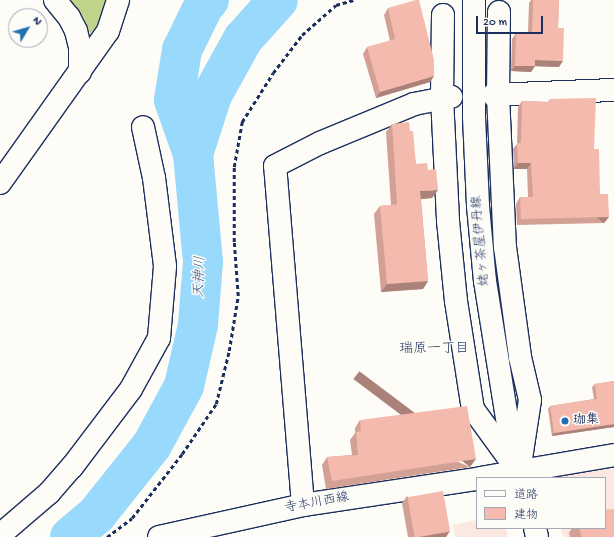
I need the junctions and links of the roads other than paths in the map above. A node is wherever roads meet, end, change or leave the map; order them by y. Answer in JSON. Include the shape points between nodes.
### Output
{"nodes":[{"id":1,"x":55,"y":0,"type":"edge"},
{"id":2,"x":118,"y":0,"type":"edge"},
{"id":3,"x":474,"y":0,"type":"edge"},
{"id":4,"x":499,"y":12,"type":"dead end"},
{"id":5,"x":443,"y":14,"type":"dead end"},
{"id":6,"x":80,"y":72,"type":"junction"},
{"id":7,"x":614,"y":90,"type":"edge"},
{"id":8,"x":496,"y":95,"type":"junction"},
{"id":9,"x":446,"y":97,"type":"junction"},
{"id":10,"x":142,"y":127,"type":"dead end"},
{"id":11,"x":0,"y":183,"type":"edge"},
{"id":12,"x":614,"y":455,"type":"edge"},
{"id":13,"x":520,"y":475,"type":"edge"},
{"id":14,"x":493,"y":477,"type":"edge"},
{"id":15,"x":476,"y":478,"type":"edge"},
{"id":16,"x":303,"y":505,"type":"junction"},
{"id":17,"x":0,"y":535,"type":"edge"},
{"id":18,"x":161,"y":536,"type":"edge"}],
"edges":[{"from":1,"to":6,"type":"street","via":[[69,17],[76,31],[80,47]]},
{"from":2,"to":6,"type":"street","via":[[108,31]]},
{"from":3,"to":13,"type":"street","name":"姥ヶ茶屋伊丹線","via":[[475,132],[485,281],[510,437]]},
{"from":4,"to":8,"type":"street"},
{"from":5,"to":9,"type":"street"},
{"from":6,"to":11,"type":"street"},
{"from":7,"to":8,"type":"street"},
{"from":8,"to":13,"type":"street","via":[[506,247],[520,357],[530,400]]},
{"from":9,"to":13,"type":"street","via":[[448,221],[456,301],[473,409]]},
{"from":9,"to":16,"type":"street","via":[[414,104],[327,140],[274,166]]},
{"from":10,"to":17,"type":"street","via":[[154,178],[165,266],[158,338],[131,389],[72,467],[50,493]]},
{"from":12,"to":13,"type":"street"},
{"from":13,"to":14,"type":"street"},
{"from":15,"to":16,"type":"street","name":"寺本川西線"},
{"from":16,"to":18,"type":"street","name":"寺本川西線"}]}
